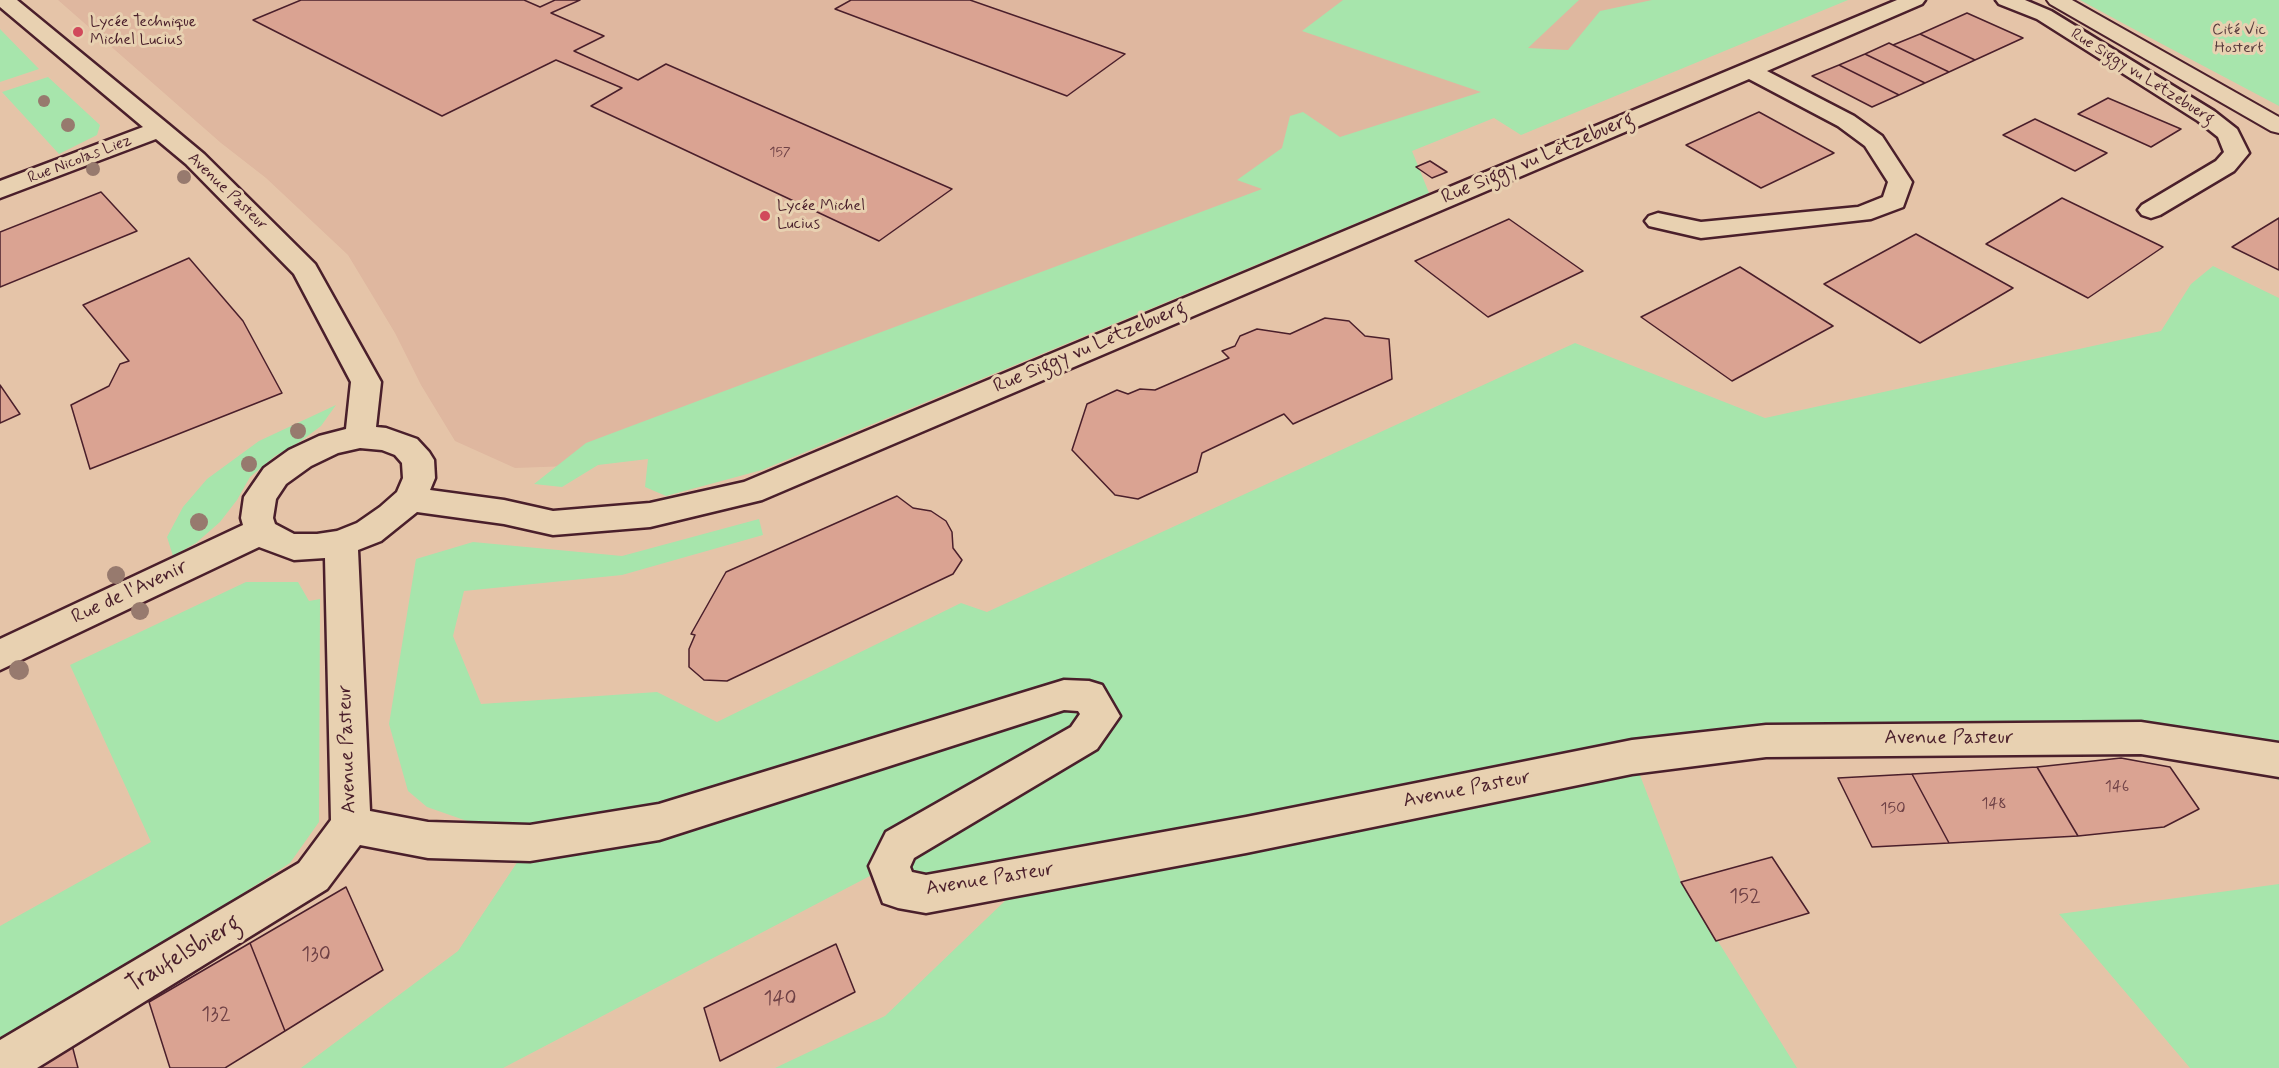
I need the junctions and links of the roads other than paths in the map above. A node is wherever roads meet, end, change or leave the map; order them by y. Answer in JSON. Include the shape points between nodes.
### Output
{"nodes":[{"id":1,"x":4,"y":0,"type":"edge"},
{"id":2,"x":1915,"y":0,"type":"edge"},
{"id":3,"x":2006,"y":0,"type":"edge"},
{"id":4,"x":2057,"y":0,"type":"edge"},
{"id":5,"x":1749,"y":70,"type":"junction"},
{"id":6,"x":2279,"y":126,"type":"edge"},
{"id":7,"x":160,"y":129,"type":"junction"},
{"id":8,"x":0,"y":190,"type":"edge"},
{"id":9,"x":2151,"y":210,"type":"dead end"},
{"id":10,"x":1658,"y":221,"type":"dead end"},
{"id":11,"x":360,"y":438,"type":"junction"},
{"id":12,"x":410,"y":499,"type":"junction"},
{"id":13,"x":261,"y":531,"type":"junction"},
{"id":14,"x":341,"y":543,"type":"junction"},
{"id":15,"x":0,"y":655,"type":"edge"},
{"id":16,"x":2279,"y":760,"type":"edge"},
{"id":17,"x":351,"y":825,"type":"junction"},
{"id":18,"x":0,"y":1065,"type":"edge"}],
"edges":[{"from":1,"to":7,"type":"street","name":"Avenue Pasteur"},
{"from":2,"to":5,"type":"street","name":"Rue Siggy vu Lëtzebuerg"},
{"from":3,"to":9,"type":"street","name":"Rue Siggy vu Lëtzebuerg","via":[[2044,15],[2229,134],[2237,153],[2225,166]]},
{"from":4,"to":6,"type":"lane"},
{"from":5,"to":10,"type":"street","via":[[1846,121],[1874,141],[1900,182],[1894,202],[1862,214],[1701,230]]},
{"from":5,"to":12,"type":"street","name":"Rue Siggy vu Lëtzebuerg","via":[[751,492],[650,515],[553,523]]},
{"from":7,"to":8,"type":"street","name":"Rue Nicolas Liez"},
{"from":7,"to":11,"type":"street","name":"Avenue Pasteur","via":[[214,176],[305,270],[366,382]]},
{"from":11,"to":12,"type":"street","via":[[386,439],[406,447],[418,460],[419,478]]},
{"from":11,"to":13,"type":"street","via":[[320,449],[275,476],[260,497],[257,518]]},
{"from":12,"to":14,"type":"street","via":[[369,532]]},
{"from":13,"to":14,"type":"street","via":[[294,547]]},
{"from":13,"to":15,"type":"street","name":"Rue de l'Avenir"},
{"from":14,"to":17,"type":"street","name":"Avenue Pasteur"},
{"from":16,"to":17,"type":"street","name":"Avenue Pasteur","via":[[2141,738],[1766,741],[1632,757],[1246,835],[926,894],[898,888],[889,866],[900,845],[1084,738],[1101,716],[1089,696],[1064,695],[659,822],[530,843],[428,840]]},
{"from":17,"to":18,"type":"street","name":"Traufelsbierg","via":[[313,876]]}]}
